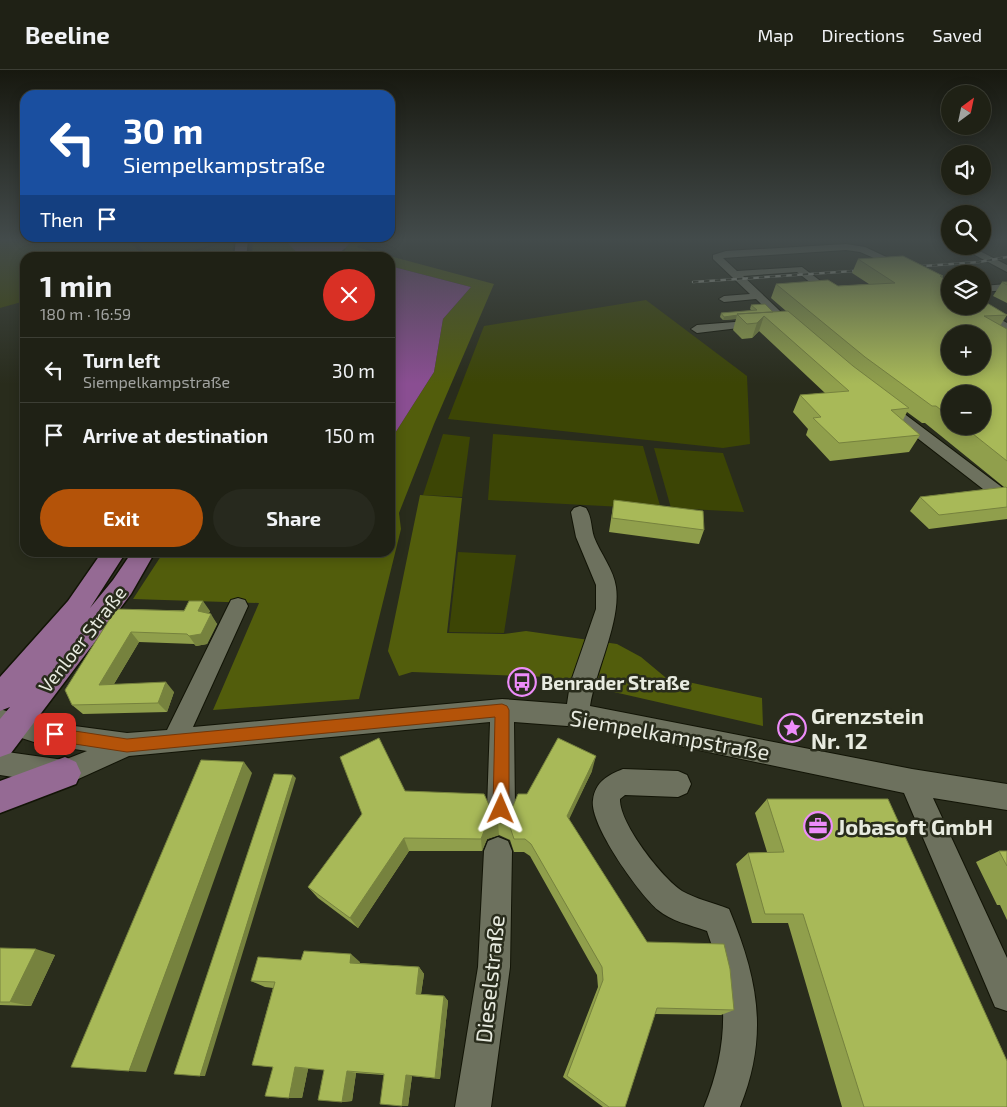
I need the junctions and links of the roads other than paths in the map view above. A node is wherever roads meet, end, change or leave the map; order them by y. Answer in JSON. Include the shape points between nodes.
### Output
{"nodes":[{"id":1,"x":749,"y":287,"type":"edge"},
{"id":2,"x":822,"y":287,"type":"edge"},
{"id":3,"x":759,"y":296,"type":"junction"},
{"id":4,"x":835,"y":297,"type":"edge"},
{"id":5,"x":724,"y":299,"type":"dead end"},
{"id":6,"x":984,"y":315,"type":"edge"},
{"id":7,"x":784,"y":320,"type":"junction"},
{"id":8,"x":697,"y":328,"type":"dead end"},
{"id":9,"x":1007,"y":328,"type":"edge"},
{"id":10,"x":807,"y":340,"type":"edge"},
{"id":11,"x":871,"y":395,"type":"edge"},
{"id":12,"x":1007,"y":499,"type":"edge"},
{"id":13,"x":580,"y":512,"type":"dead end"},
{"id":14,"x":112,"y":557,"type":"edge"},
{"id":15,"x":141,"y":557,"type":"edge"},
{"id":16,"x":238,"y":606,"type":"dead end"},
{"id":17,"x":0,"y":698,"type":"edge"},
{"id":18,"x":502,"y":710,"type":"junction"},
{"id":19,"x":577,"y":716,"type":"junction"},
{"id":20,"x":6,"y":728,"type":"edge"},
{"id":21,"x":174,"y":741,"type":"junction"},
{"id":22,"x":127,"y":746,"type":"junction"},
{"id":23,"x":0,"y":762,"type":"edge"},
{"id":24,"x":65,"y":773,"type":"junction"},
{"id":25,"x":912,"y":782,"type":"junction"},
{"id":26,"x":678,"y":784,"type":"dead end"},
{"id":27,"x":1007,"y":797,"type":"edge"},
{"id":28,"x":0,"y":798,"type":"edge"},
{"id":29,"x":501,"y":809,"type":"edge"},
{"id":30,"x":498,"y":852,"type":"dead end"},
{"id":31,"x":1007,"y":995,"type":"edge"},
{"id":32,"x":473,"y":1107,"type":"edge"},
{"id":33,"x":722,"y":1107,"type":"edge"}],
"edges":[{"from":1,"to":3,"type":"street"},
{"from":2,"to":4,"type":"street"},
{"from":3,"to":5,"type":"street"},
{"from":3,"to":7,"type":"street"},
{"from":6,"to":9,"type":"street"},
{"from":7,"to":8,"type":"street"},
{"from":7,"to":10,"type":"street"},
{"from":11,"to":12,"type":"street"},
{"from":13,"to":19,"type":"street","via":[[585,537],[606,585],[606,609],[582,684]]},
{"from":14,"to":17,"type":"main road","name":"Venloer Straße","via":[[77,608]]},
{"from":15,"to":20,"type":"main road","name":"Venloer Straße","via":[[122,587]]},
{"from":16,"to":21,"type":"street"},
{"from":18,"to":19,"type":"street","name":"Siempelkampstraße"},
{"from":18,"to":21,"type":"street","name":"Siempelkampstraße"},
{"from":18,"to":29,"type":"street"},
{"from":19,"to":25,"type":"street","name":"Siempelkampstraße"},
{"from":20,"to":22,"type":"street","name":"Siempelkampstraße"},
{"from":21,"to":22,"type":"street","name":"Siempelkampstraße"},
{"from":22,"to":24,"type":"street","name":"Siempelkampstraße"},
{"from":23,"to":24,"type":"street"},
{"from":24,"to":28,"type":"main road"},
{"from":25,"to":27,"type":"street","name":"Siempelkampstraße"},
{"from":25,"to":31,"type":"street"},
{"from":26,"to":33,"type":"street","via":[[622,782],[609,791],[606,802],[611,822],[659,891],[670,900],[718,920],[734,976],[740,1031],[739,1052]]},
{"from":30,"to":32,"type":"street","name":"Dieselstraße","via":[[494,967]]}]}
